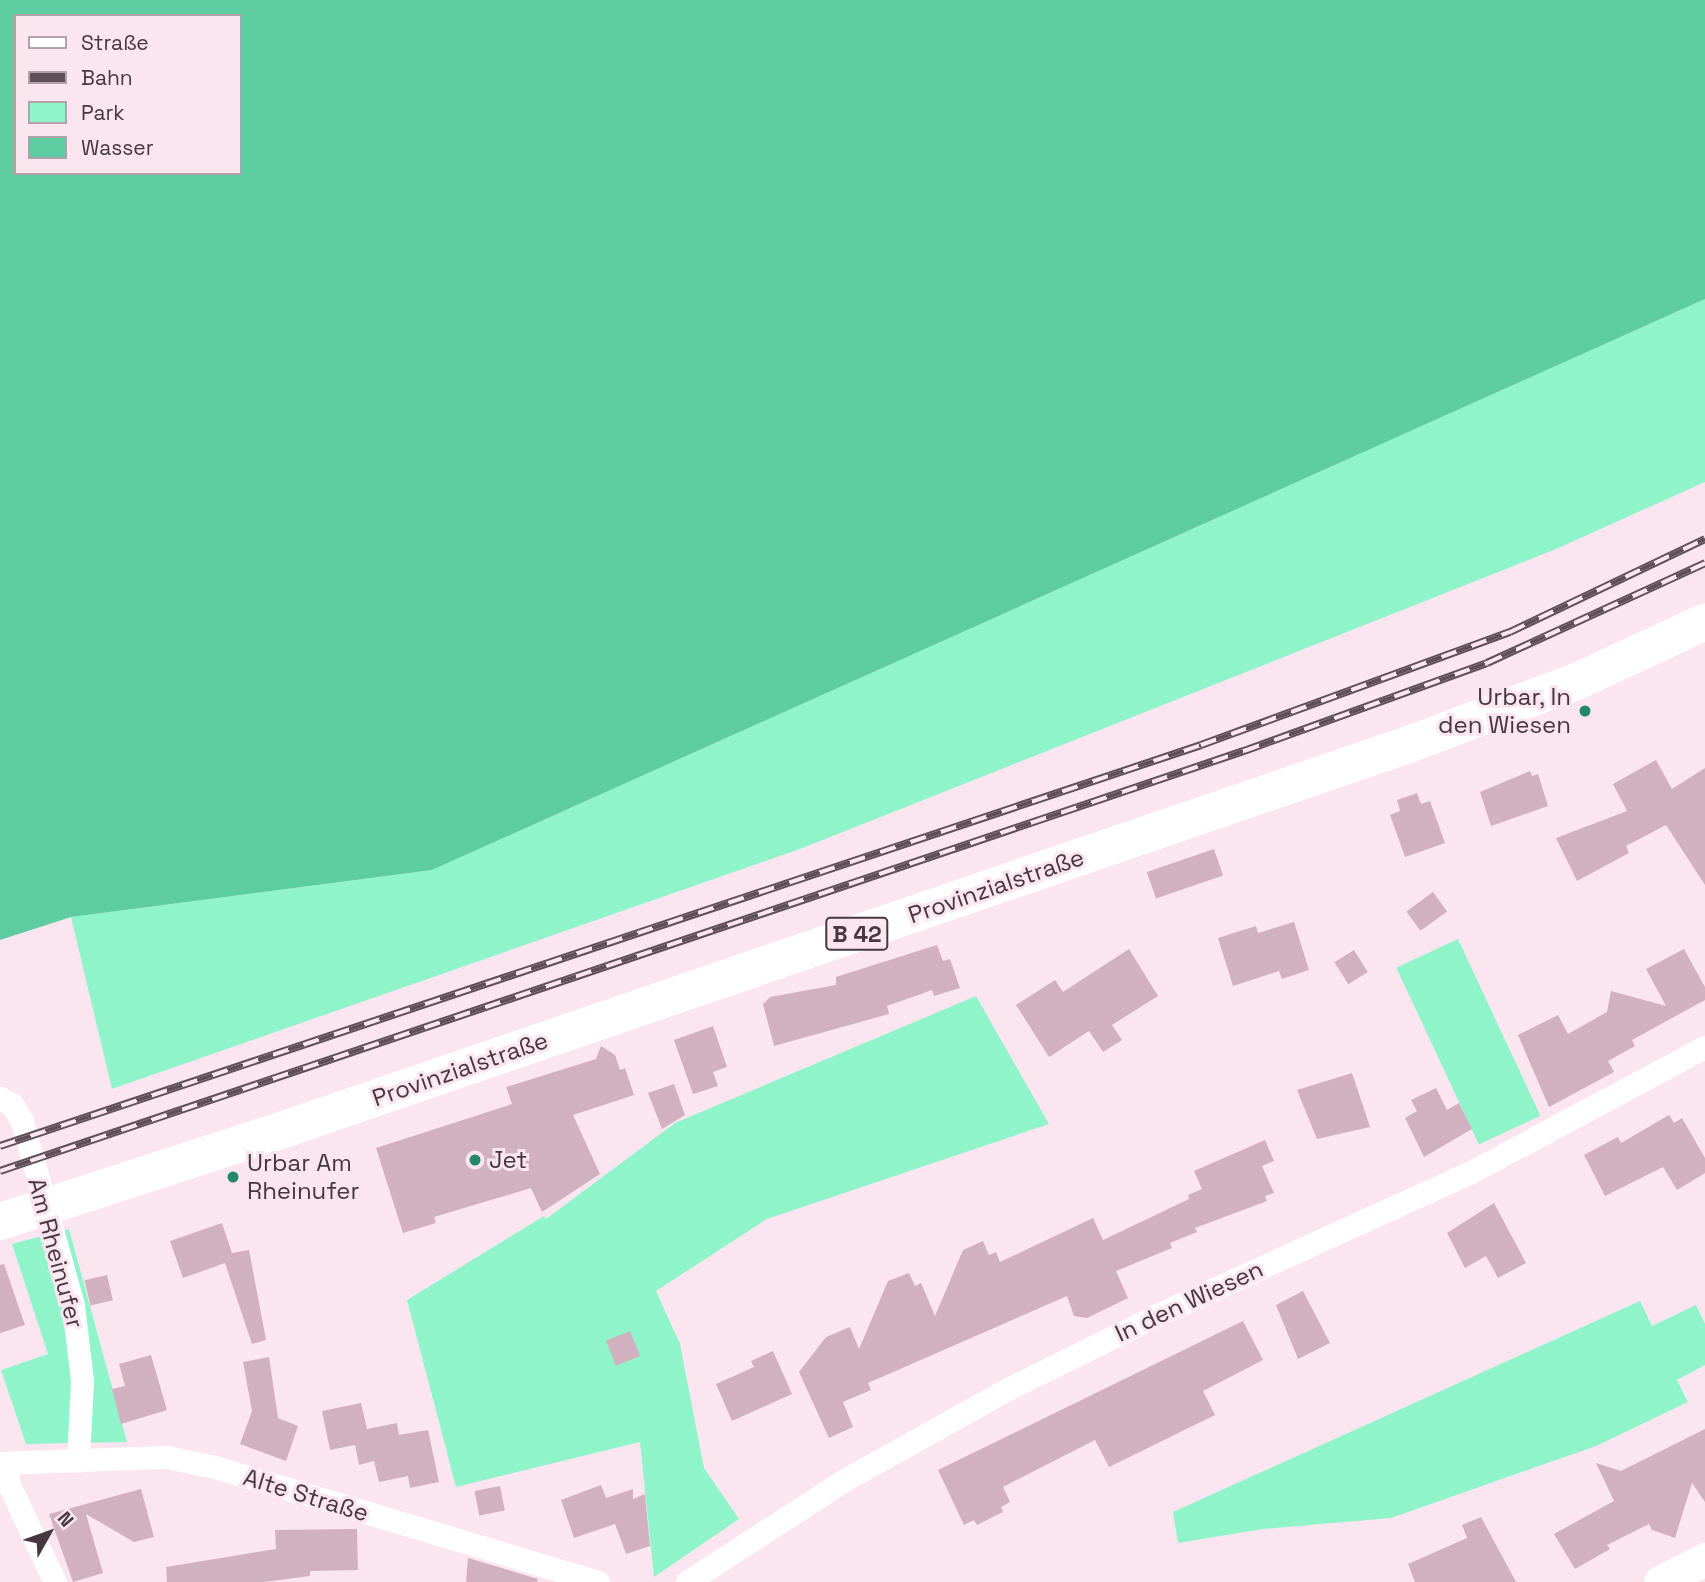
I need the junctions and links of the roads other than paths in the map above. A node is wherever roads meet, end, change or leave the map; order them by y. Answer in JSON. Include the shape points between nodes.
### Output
{"nodes":[{"id":1,"x":1705,"y":621,"type":"edge"},
{"id":2,"x":1705,"y":1047,"type":"edge"},
{"id":3,"x":0,"y":1098,"type":"edge"},
{"id":4,"x":0,"y":1221,"type":"edge"},
{"id":5,"x":78,"y":1461,"type":"junction"},
{"id":6,"x":4,"y":1463,"type":"edge"},
{"id":7,"x":1705,"y":1559,"type":"edge"},
{"id":8,"x":55,"y":1582,"type":"edge"},
{"id":9,"x":598,"y":1582,"type":"edge"},
{"id":10,"x":687,"y":1582,"type":"edge"},
{"id":11,"x":1660,"y":1582,"type":"edge"}],
"edges":[{"from":1,"to":4,"type":"main road","name":"Provinzialstraße","number":"B 42","via":[[1576,681],[1408,744],[289,1127]]},
{"from":2,"to":10,"type":"street","name":"In den Wiesen","via":[[1469,1173],[1157,1315],[1010,1388],[848,1478]]},
{"from":3,"to":5,"type":"street","name":"Am Rheinufer","via":[[12,1104],[22,1121],[73,1305],[81,1370]]},
{"from":5,"to":6,"type":"street","name":"Alte Straße"},
{"from":5,"to":9,"type":"street","name":"Alte Straße","via":[[167,1457],[215,1467]]},
{"from":6,"to":8,"type":"street","name":"Alte Straße","via":[[8,1483]]},
{"from":7,"to":11,"type":"street"}]}
